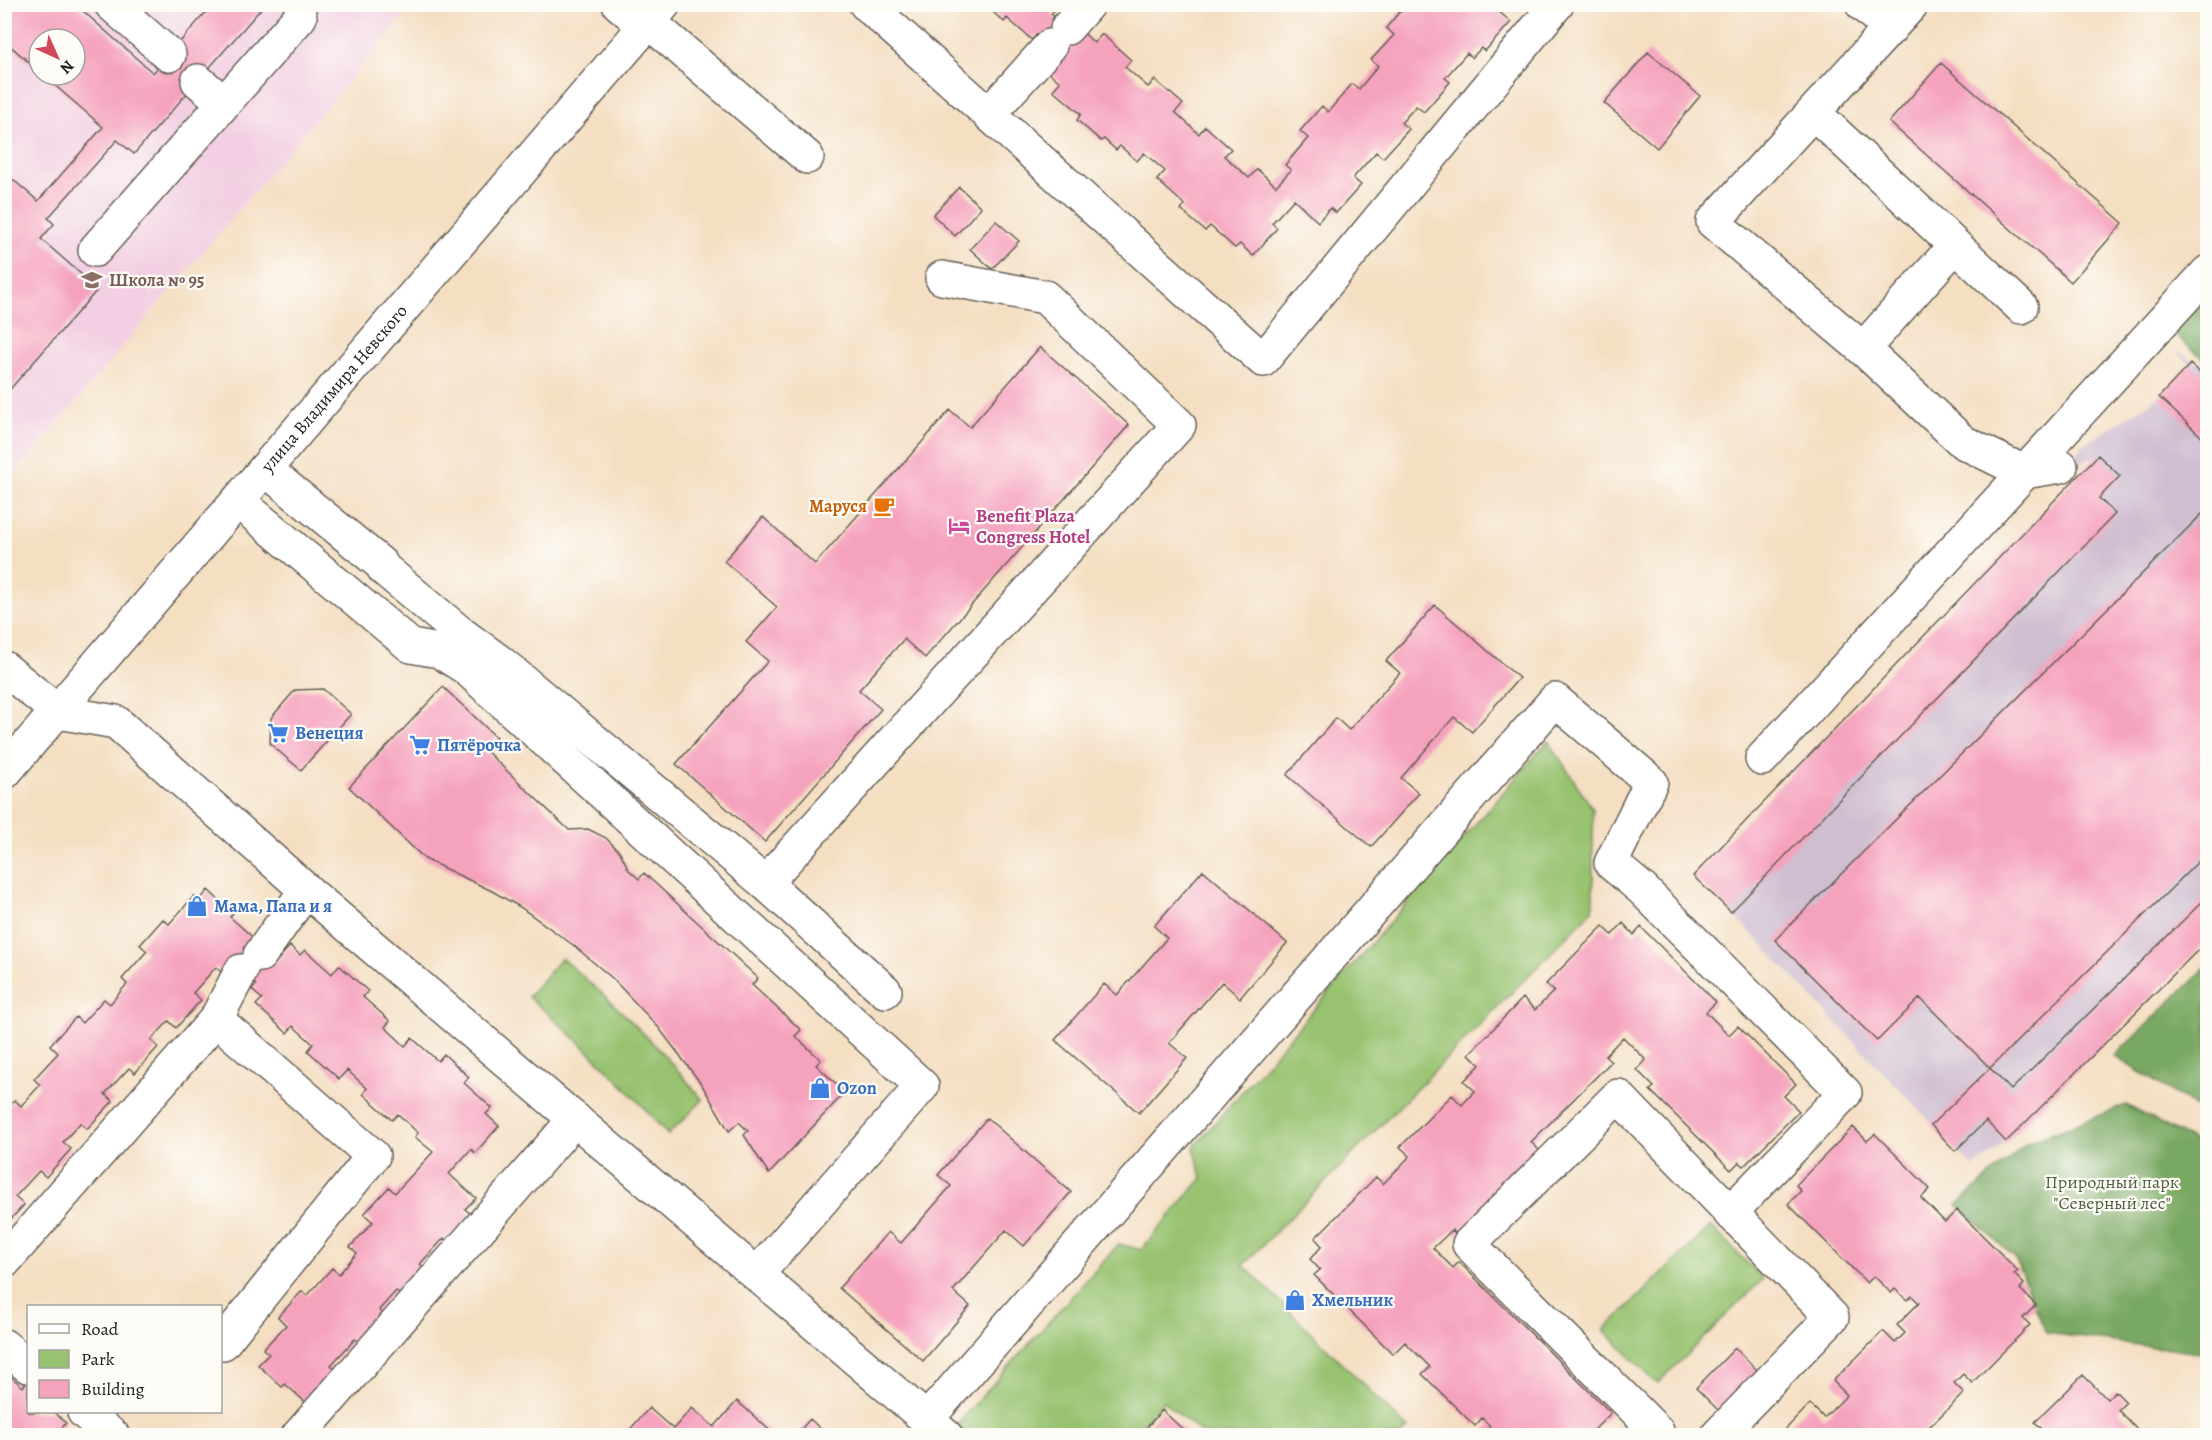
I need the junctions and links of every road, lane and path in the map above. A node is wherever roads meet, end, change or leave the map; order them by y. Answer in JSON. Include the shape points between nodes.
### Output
{"nodes":[{"id":1,"x":111,"y":4,"type":"edge"},
{"id":2,"x":619,"y":4,"type":"edge"},
{"id":3,"x":866,"y":4,"type":"edge"},
{"id":4,"x":1557,"y":4,"type":"edge"},
{"id":5,"x":1862,"y":4,"type":"edge"},
{"id":6,"x":1912,"y":4,"type":"edge"},
{"id":7,"x":299,"y":9,"type":"edge"},
{"id":8,"x":653,"y":18,"type":"edge"},
{"id":9,"x":1068,"y":26,"type":"edge"},
{"id":10,"x":1890,"y":29,"type":"junction"},
{"id":11,"x":169,"y":55,"type":"dead end"},
{"id":12,"x":198,"y":81,"type":"dead end"},
{"id":13,"x":224,"y":104,"type":"junction"},
{"id":14,"x":1814,"y":113,"type":"junction"},
{"id":15,"x":988,"y":114,"type":"junction"},
{"id":16,"x":807,"y":157,"type":"dead end"},
{"id":17,"x":1954,"y":246,"type":"junction"},
{"id":18,"x":95,"y":250,"type":"dead end"},
{"id":19,"x":2208,"y":272,"type":"edge"},
{"id":20,"x":942,"y":278,"type":"dead end"},
{"id":21,"x":2021,"y":307,"type":"dead end"},
{"id":22,"x":1863,"y":349,"type":"junction"},
{"id":23,"x":2061,"y":466,"type":"dead end"},
{"id":24,"x":266,"y":469,"type":"junction"},
{"id":25,"x":2024,"y":472,"type":"junction"},
{"id":26,"x":238,"y":501,"type":"junction"},
{"id":27,"x":4,"y":668,"type":"edge"},
{"id":28,"x":58,"y":712,"type":"junction"},
{"id":29,"x":1762,"y":759,"type":"dead end"},
{"id":30,"x":4,"y":773,"type":"edge"},
{"id":31,"x":765,"y":883,"type":"junction"},
{"id":32,"x":306,"y":890,"type":"junction"},
{"id":33,"x":885,"y":991,"type":"dead end"},
{"id":34,"x":216,"y":1019,"type":"junction"},
{"id":35,"x":575,"y":1119,"type":"junction"},
{"id":36,"x":1730,"y":1213,"type":"junction"},
{"id":37,"x":4,"y":1262,"type":"edge"},
{"id":38,"x":757,"y":1274,"type":"junction"},
{"id":39,"x":223,"y":1343,"type":"dead end"},
{"id":40,"x":4,"y":1346,"type":"edge"},
{"id":41,"x":27,"y":1365,"type":"edge"},
{"id":42,"x":85,"y":1413,"type":"edge"},
{"id":43,"x":937,"y":1427,"type":"edge"},
{"id":44,"x":113,"y":1436,"type":"edge"},
{"id":45,"x":298,"y":1436,"type":"edge"},
{"id":46,"x":1652,"y":1436,"type":"edge"},
{"id":47,"x":1717,"y":1436,"type":"edge"}],
"edges":[{"from":1,"to":11,"type":"street"},
{"from":2,"to":8,"type":"street"},
{"from":3,"to":15,"type":"street"},
{"from":4,"to":15,"type":"street","via":[[1263,360]]},
{"from":5,"to":10,"type":"street"},
{"from":6,"to":10,"type":"street"},
{"from":7,"to":13,"type":"street"},
{"from":8,"to":16,"type":"street"},
{"from":8,"to":24,"type":"street","name":"улица Владимира Невского"},
{"from":9,"to":15,"type":"street"},
{"from":10,"to":14,"type":"street"},
{"from":12,"to":13,"type":"street"},
{"from":13,"to":18,"type":"street"},
{"from":14,"to":17,"type":"street"},
{"from":14,"to":22,"type":"street","via":[[1713,222]]},
{"from":17,"to":21,"type":"street"},
{"from":17,"to":22,"type":"street"},
{"from":19,"to":25,"type":"street"},
{"from":20,"to":31,"type":"street","via":[[1046,297],[1179,425]]},
{"from":22,"to":25,"type":"street","via":[[1963,442]]},
{"from":23,"to":25,"type":"street"},
{"from":24,"to":26,"type":"street","name":"улица Владимира Невского"},
{"from":24,"to":31,"type":"street"},
{"from":25,"to":29,"type":"street"},
{"from":26,"to":28,"type":"street","name":"улица Владимира Невского"},
{"from":26,"to":38,"type":"street","via":[[411,646],[439,651],[466,668],[922,1086]]},
{"from":27,"to":28,"type":"street"},
{"from":28,"to":30,"type":"street","name":"улица Владимира Невского"},
{"from":28,"to":32,"type":"street","via":[[116,722]]},
{"from":31,"to":33,"type":"street"},
{"from":32,"to":34,"type":"street","via":[[250,963]]},
{"from":32,"to":35,"type":"street"},
{"from":34,"to":37,"type":"street"},
{"from":34,"to":39,"type":"street","via":[[373,1156]]},
{"from":35,"to":38,"type":"street"},
{"from":35,"to":45,"type":"street"},
{"from":36,"to":43,"type":"street","via":[[1845,1093],[1611,862],[1651,782],[1555,700]]},
{"from":36,"to":46,"type":"street","via":[[1618,1096],[1469,1244],[1657,1431]]},
{"from":36,"to":47,"type":"street","via":[[1832,1317]]},
{"from":38,"to":43,"type":"street"},
{"from":40,"to":41,"type":"street"},
{"from":42,"to":44,"type":"street"}]}
